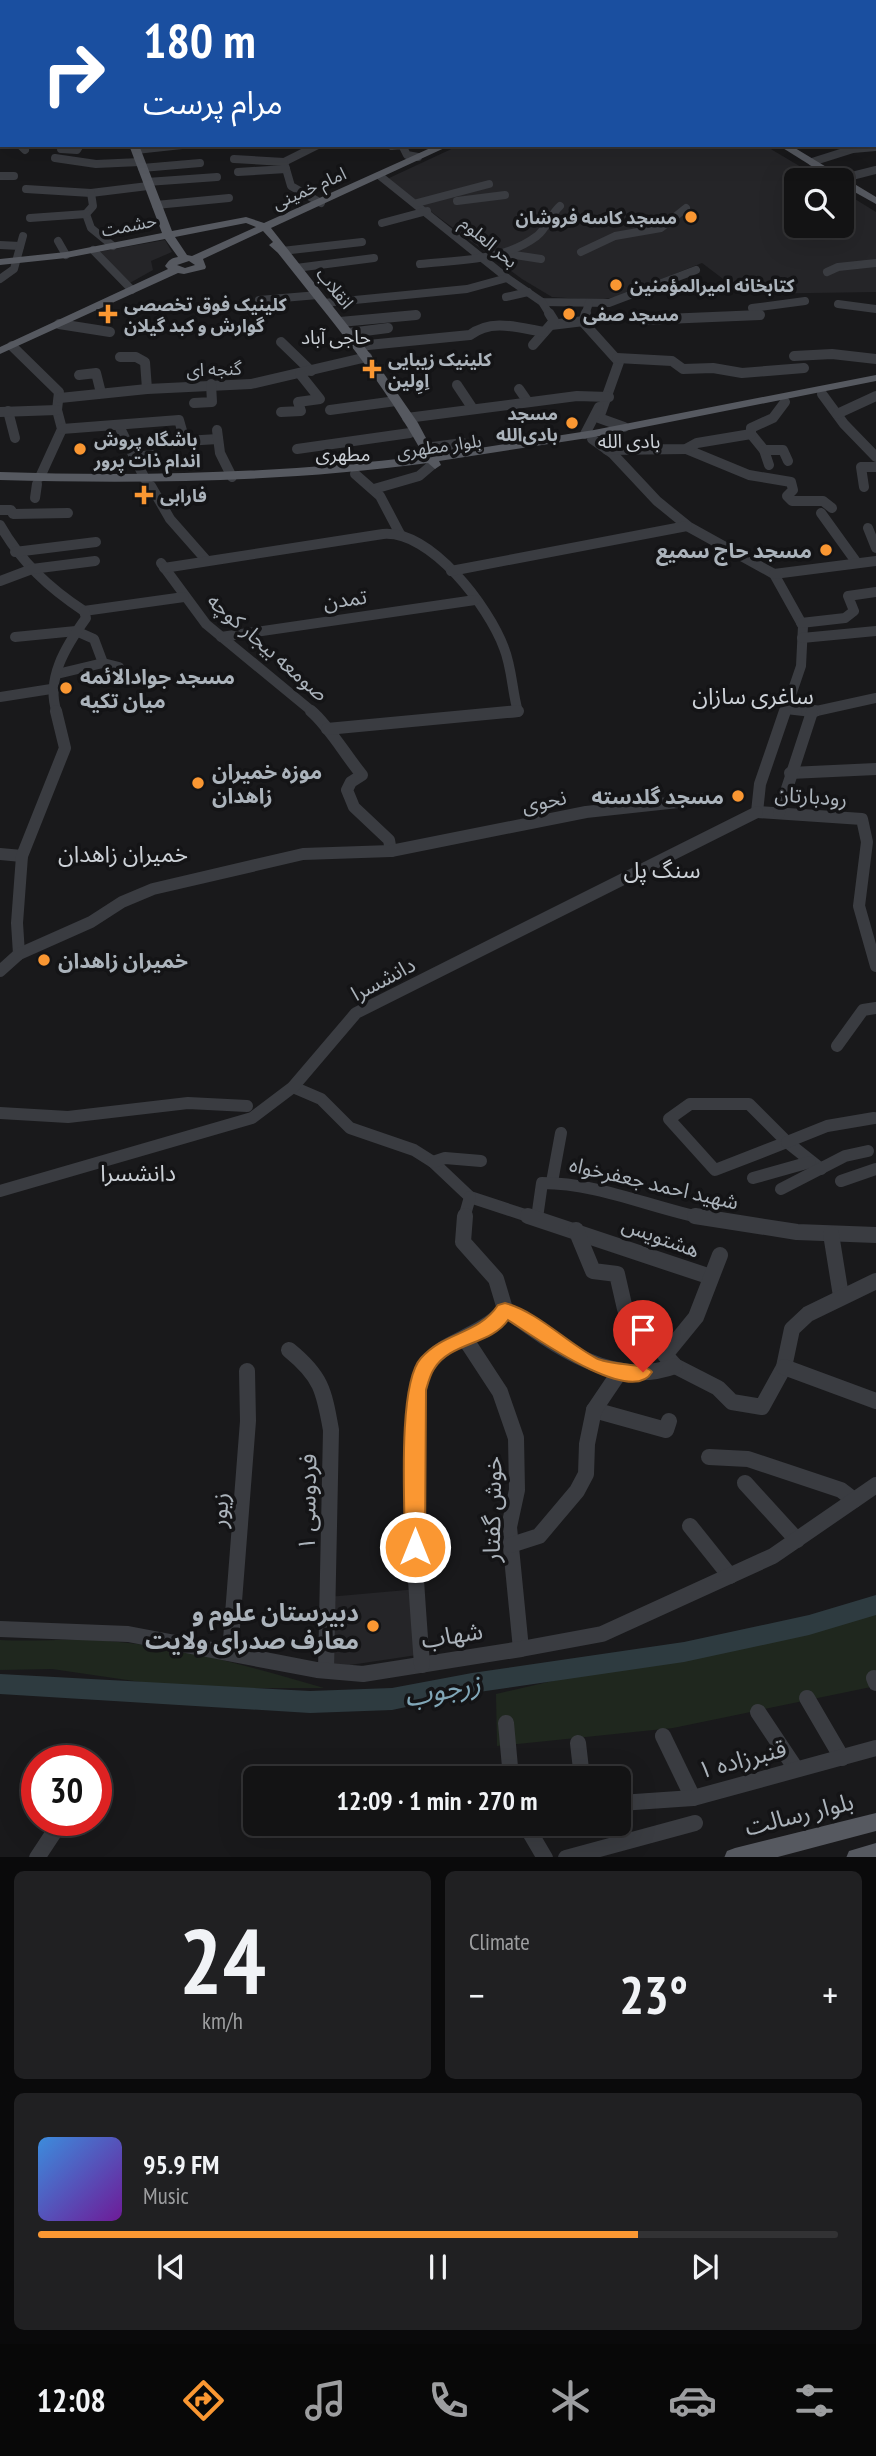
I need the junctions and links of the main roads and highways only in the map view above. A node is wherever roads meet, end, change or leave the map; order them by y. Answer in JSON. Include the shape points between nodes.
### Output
{"nodes":[{"id":1,"x":135,"y":147,"type":"edge"},
{"id":2,"x":441,"y":147,"type":"edge"},
{"id":3,"x":786,"y":147,"type":"edge"},
{"id":4,"x":822,"y":168,"type":"edge"},
{"id":5,"x":854,"y":188,"type":"edge"},
{"id":6,"x":875,"y":200,"type":"edge"},
{"id":7,"x":262,"y":228,"type":"junction"},
{"id":8,"x":170,"y":237,"type":"junction"},
{"id":9,"x":192,"y":259,"type":"junction"},
{"id":10,"x":0,"y":262,"type":"edge"},
{"id":11,"x":175,"y":270,"type":"junction"},
{"id":12,"x":0,"y":351,"type":"edge"},
{"id":13,"x":876,"y":378,"type":"edge"},
{"id":14,"x":876,"y":384,"type":"edge"},
{"id":15,"x":406,"y":416,"type":"junction"},
{"id":16,"x":593,"y":436,"type":"junction"},
{"id":17,"x":433,"y":460,"type":"junction"},
{"id":18,"x":0,"y":481,"type":"edge"},
{"id":19,"x":148,"y":482,"type":"junction"},
{"id":20,"x":873,"y":1829,"type":"edge"},
{"id":21,"x":876,"y":1853,"type":"edge"},
{"id":22,"x":736,"y":1857,"type":"edge"},
{"id":23,"x":857,"y":1857,"type":"edge"}],
"edges":[{"from":1,"to":8,"type":"main road"},
{"from":2,"to":7,"type":"main road","name":"امام خمینی"},
{"from":3,"to":4,"type":"main road"},
{"from":5,"to":6,"type":"main road"},
{"from":7,"to":8,"type":"main road","name":"حشمت","via":[[246,220]]},
{"from":7,"to":9,"type":"main road","name":"امام خمینی"},
{"from":7,"to":15,"type":"main road","name":"انقلاب","via":[[349,333]]},
{"from":8,"to":9,"type":"main road"},
{"from":8,"to":10,"type":"main road","name":"حشمت"},
{"from":9,"to":11,"type":"main road","via":[[171,262]]},
{"from":9,"to":11,"type":"main road","name":"امام خمینی","via":[[202,265]]},
{"from":11,"to":12,"type":"main road"},
{"from":13,"to":16,"type":"main road","name":"بلوار مطهری"},
{"from":14,"to":16,"type":"main road","name":"بلوار مطهری"},
{"from":15,"to":17,"type":"main road","name":"انقلاب"},
{"from":15,"to":17,"type":"main road","name":"انقلاب","via":[[424,456]]},
{"from":16,"to":17,"type":"main road","name":"بلوار مطهری"},
{"from":17,"to":19,"type":"main road","name":"بلوار مطهری"},
{"from":17,"to":19,"type":"main road","name":"بلوار مطهری","via":[[355,474],[256,482]]},
{"from":18,"to":19,"type":"main road","name":"بلوار مطهری"},
{"from":20,"to":22,"type":"main road","name":"بلوار رسالت"},
{"from":21,"to":23,"type":"main road"}]}
